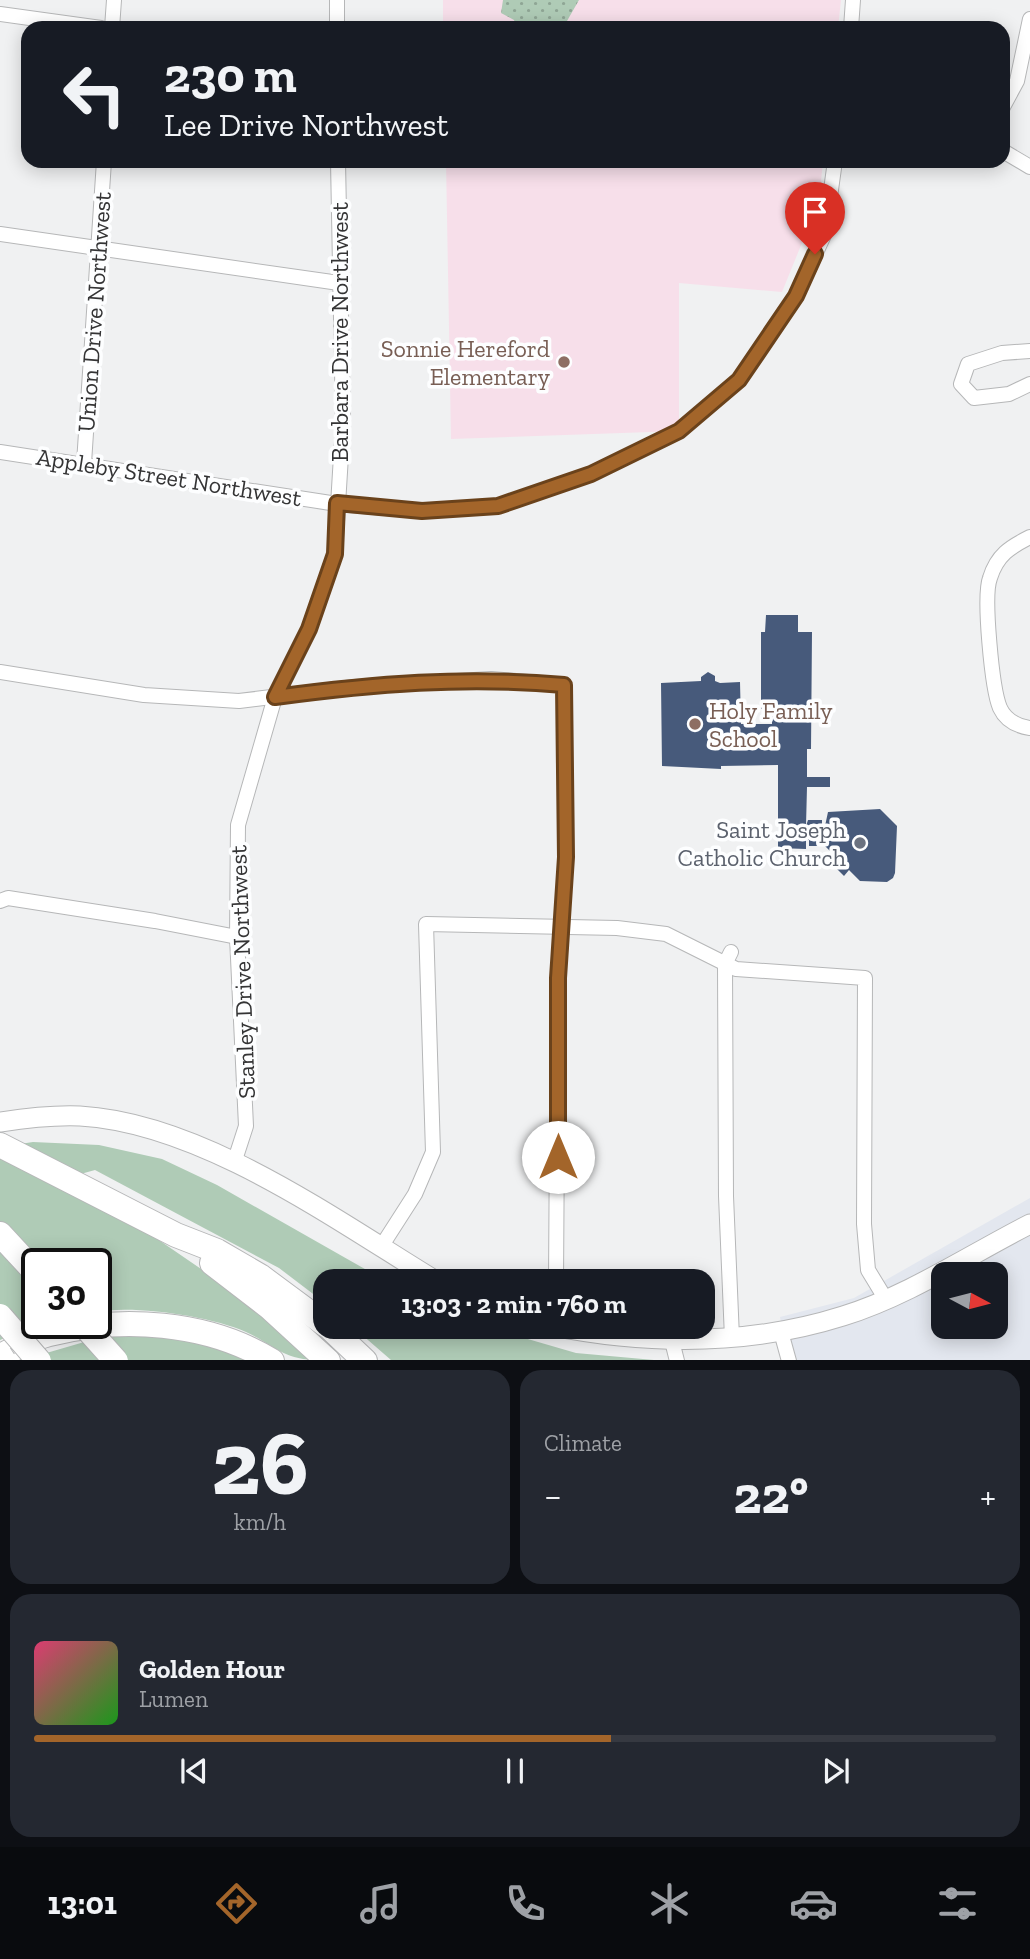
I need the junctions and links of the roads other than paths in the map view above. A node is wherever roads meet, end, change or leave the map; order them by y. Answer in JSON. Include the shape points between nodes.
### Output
{"nodes":[{"id":1,"x":114,"y":0,"type":"edge"},
{"id":2,"x":337,"y":0,"type":"edge"},
{"id":3,"x":853,"y":0,"type":"edge"},
{"id":4,"x":0,"y":14,"type":"edge"},
{"id":5,"x":1030,"y":19,"type":"edge"},
{"id":6,"x":50,"y":21,"type":"edge"},
{"id":7,"x":113,"y":21,"type":"edge"},
{"id":8,"x":337,"y":21,"type":"edge"},
{"id":9,"x":852,"y":21,"type":"edge"},
{"id":10,"x":1010,"y":94,"type":"edge"},
{"id":11,"x":1010,"y":155,"type":"edge"},
{"id":12,"x":1030,"y":167,"type":"edge"},
{"id":13,"x":104,"y":168,"type":"edge"},
{"id":14,"x":338,"y":168,"type":"edge"},
{"id":15,"x":834,"y":168,"type":"edge"},
{"id":16,"x":0,"y":234,"type":"edge"},
{"id":17,"x":99,"y":247,"type":"junction"},
{"id":18,"x":339,"y":283,"type":"junction"},
{"id":19,"x":1030,"y":351,"type":"edge"},
{"id":20,"x":1030,"y":384,"type":"edge"},
{"id":21,"x":0,"y":452,"type":"edge"},
{"id":22,"x":84,"y":463,"type":"junction"},
{"id":23,"x":337,"y":503,"type":"junction"},
{"id":24,"x":1030,"y":537,"type":"edge"},
{"id":25,"x":0,"y":672,"type":"edge"},
{"id":26,"x":275,"y":697,"type":"junction"},
{"id":27,"x":1030,"y":728,"type":"edge"},
{"id":28,"x":3,"y":898,"type":"edge"},
{"id":29,"x":560,"y":927,"type":"junction"},
{"id":30,"x":237,"y":937,"type":"junction"},
{"id":31,"x":728,"y":958,"type":"junction"},
{"id":32,"x":0,"y":1122,"type":"edge"},
{"id":33,"x":0,"y":1145,"type":"edge"},
{"id":34,"x":234,"y":1163,"type":"junction"},
{"id":35,"x":1030,"y":1224,"type":"edge"},
{"id":36,"x":0,"y":1234,"type":"edge"},
{"id":37,"x":176,"y":1235,"type":"junction"},
{"id":38,"x":381,"y":1247,"type":"junction"},
{"id":39,"x":21,"y":1257,"type":"edge"},
{"id":40,"x":417,"y":1269,"type":"edge"},
{"id":41,"x":556,"y":1269,"type":"edge"},
{"id":42,"x":886,"y":1298,"type":"junction"},
{"id":43,"x":0,"y":1316,"type":"edge"},
{"id":44,"x":313,"y":1316,"type":"edge"},
{"id":45,"x":781,"y":1332,"type":"junction"},
{"id":46,"x":732,"y":1338,"type":"junction"},
{"id":47,"x":97,"y":1339,"type":"edge"},
{"id":48,"x":342,"y":1339,"type":"edge"},
{"id":49,"x":655,"y":1339,"type":"edge"},
{"id":50,"x":672,"y":1341,"type":"junction"},
{"id":51,"x":0,"y":1355,"type":"edge"},
{"id":52,"x":4,"y":1360,"type":"edge"},
{"id":53,"x":39,"y":1360,"type":"edge"},
{"id":54,"x":116,"y":1360,"type":"edge"},
{"id":55,"x":272,"y":1360,"type":"edge"},
{"id":56,"x":328,"y":1360,"type":"edge"},
{"id":57,"x":366,"y":1360,"type":"edge"},
{"id":58,"x":677,"y":1360,"type":"edge"},
{"id":59,"x":789,"y":1360,"type":"edge"}],
"edges":[{"from":1,"to":7,"type":"street"},
{"from":2,"to":8,"type":"street"},
{"from":3,"to":9,"type":"street"},
{"from":4,"to":6,"type":"street"},
{"from":5,"to":10,"type":"street"},
{"from":11,"to":12,"type":"street"},
{"from":13,"to":17,"type":"street","name":"Union Drive Northwest"},
{"from":14,"to":18,"type":"street","name":"Barbara Drive Northwest"},
{"from":15,"to":23,"type":"street","name":"Appleby Street Northwest","via":[[825,233],[796,296],[739,380],[679,431],[591,474],[498,506],[422,511]]},
{"from":16,"to":17,"type":"street"},
{"from":17,"to":18,"type":"street"},
{"from":17,"to":22,"type":"street","name":"Union Drive Northwest"},
{"from":18,"to":23,"type":"street","name":"Barbara Drive Northwest","via":[[343,423]]},
{"from":19,"to":20,"type":"street","via":[[1002,353],[968,364],[961,384],[974,398],[1009,394]]},
{"from":21,"to":22,"type":"street","name":"Appleby Street Northwest"},
{"from":22,"to":23,"type":"street","name":"Appleby Street Northwest"},
{"from":23,"to":26,"type":"street","name":"Stanley Drive Northwest","via":[[335,554],[309,629]]},
{"from":24,"to":27,"type":"street","via":[[1003,551],[989,580],[992,671],[1000,709],[1016,726]]},
{"from":25,"to":26,"type":"street","via":[[144,695],[239,701]]},
{"from":26,"to":29,"type":"street","via":[[491,679],[564,685],[566,857]]},
{"from":26,"to":30,"type":"street","name":"Stanley Drive Northwest","via":[[238,825]]},
{"from":28,"to":30,"type":"street"},
{"from":29,"to":31,"type":"street","via":[[666,934]]},
{"from":29,"to":38,"type":"street","via":[[426,924],[433,1152],[415,1194]]},
{"from":29,"to":41,"type":"street"},
{"from":30,"to":34,"type":"street","name":"Stanley Drive Northwest","via":[[246,1126]]},
{"from":31,"to":42,"type":"street","via":[[736,969],[865,978],[864,1224],[868,1270]]},
{"from":31,"to":46,"type":"street","via":[[726,1196]]},
{"from":32,"to":34,"type":"main road","via":[[81,1116],[203,1146]]},
{"from":33,"to":37,"type":"highway"},
{"from":34,"to":38,"type":"main road"},
{"from":35,"to":42,"type":"main road"},
{"from":36,"to":39,"type":"highway"},
{"from":37,"to":44,"type":"highway","via":[[217,1251],[260,1276]]},
{"from":37,"to":56,"type":"highway"},
{"from":38,"to":40,"type":"main road"},
{"from":42,"to":45,"type":"main road","via":[[844,1316]]},
{"from":43,"to":53,"type":"highway","bridge":true},
{"from":45,"to":46,"type":"main road"},
{"from":45,"to":59,"type":"street"},
{"from":46,"to":50,"type":"main road"},
{"from":47,"to":54,"type":"highway","bridge":true},
{"from":48,"to":57,"type":"highway"},
{"from":49,"to":50,"type":"main road"},
{"from":50,"to":58,"type":"street"},
{"from":51,"to":52,"type":"highway","bridge":true},
{"from":51,"to":55,"type":"highway","via":[[47,1334],[156,1324],[212,1335]]}]}
